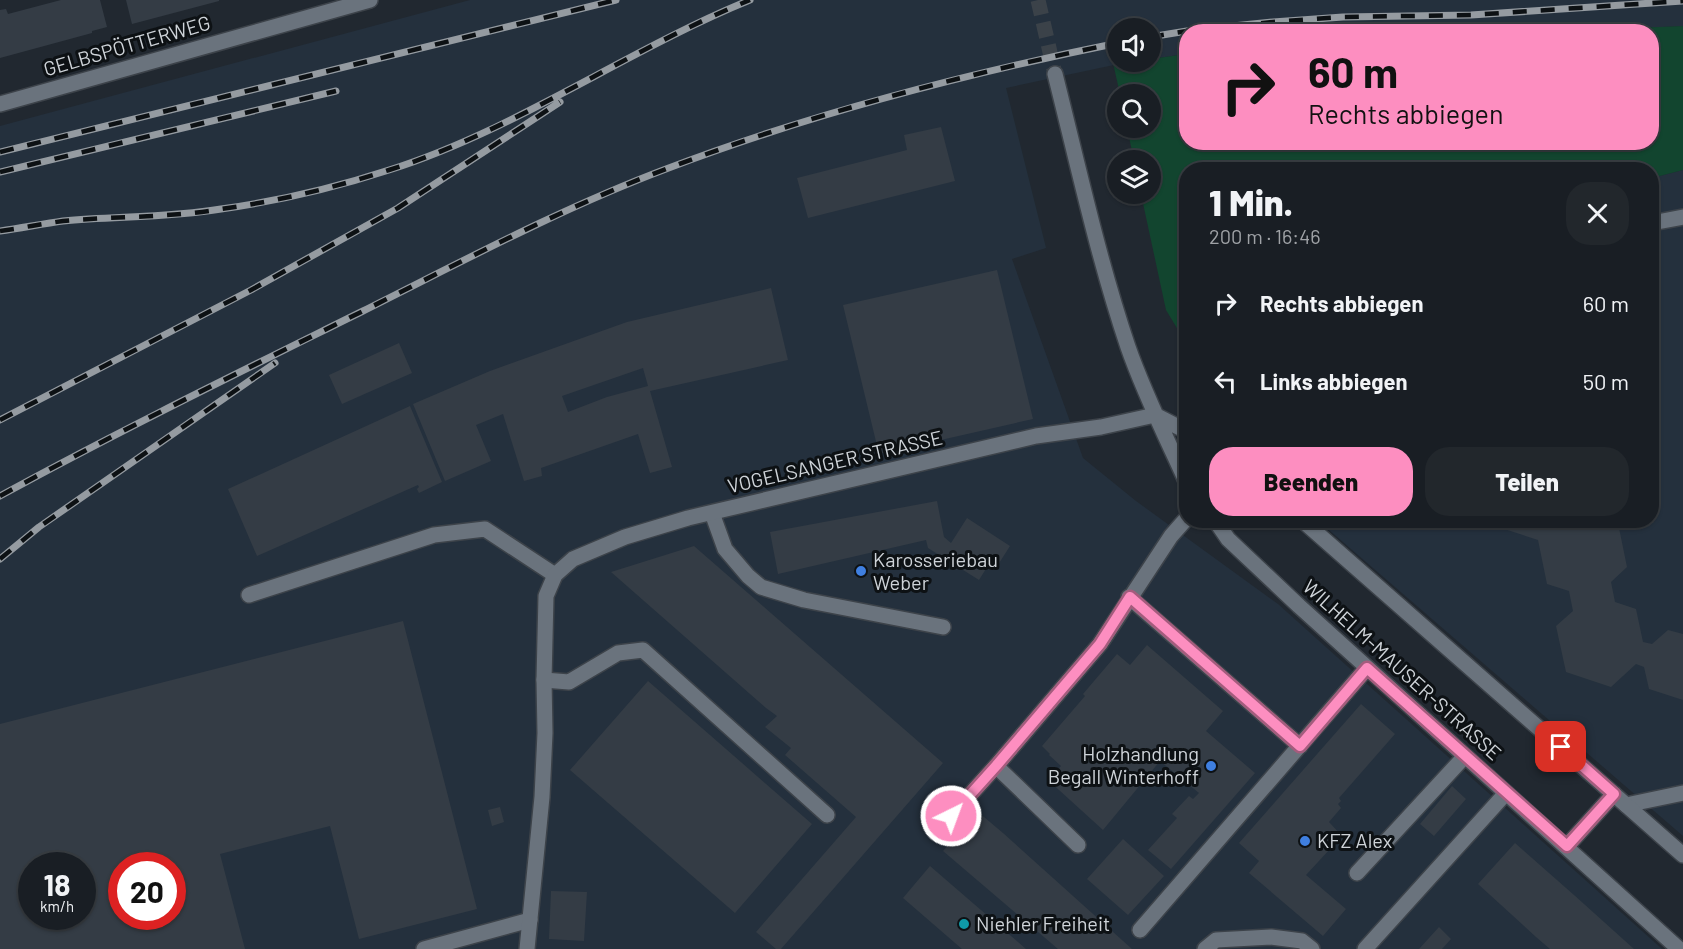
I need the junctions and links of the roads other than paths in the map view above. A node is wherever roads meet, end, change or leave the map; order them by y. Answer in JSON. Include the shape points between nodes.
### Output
{"nodes":[{"id":1,"x":370,"y":0,"type":"edge"},
{"id":2,"x":1055,"y":74,"type":"tunnel mouth"},
{"id":3,"x":0,"y":104,"type":"edge"},
{"id":4,"x":1683,"y":217,"type":"edge"},
{"id":5,"x":1659,"y":222,"type":"edge"},
{"id":6,"x":1155,"y":415,"type":"junction"},
{"id":7,"x":1179,"y":427,"type":"edge"},
{"id":8,"x":1179,"y":466,"type":"edge"},
{"id":9,"x":712,"y":513,"type":"junction"},
{"id":10,"x":1179,"y":527,"type":"edge"},
{"id":11,"x":1220,"y":528,"type":"edge"},
{"id":12,"x":1311,"y":528,"type":"edge"},
{"id":13,"x":555,"y":575,"type":"junction"},
{"id":14,"x":249,"y":595,"type":"dead end"},
{"id":15,"x":1130,"y":597,"type":"junction"},
{"id":16,"x":943,"y":627,"type":"dead end"},
{"id":17,"x":1367,"y":668,"type":"junction"},
{"id":18,"x":544,"y":680,"type":"junction"},
{"id":19,"x":1300,"y":746,"type":"junction"},
{"id":20,"x":1465,"y":756,"type":"junction"},
{"id":21,"x":996,"y":766,"type":"junction"},
{"id":22,"x":1506,"y":793,"type":"junction"},
{"id":23,"x":1683,"y":793,"type":"edge"},
{"id":24,"x":1614,"y":794,"type":"junction"},
{"id":25,"x":1626,"y":805,"type":"junction"},
{"id":26,"x":827,"y":815,"type":"dead end"},
{"id":27,"x":951,"y":816,"type":"dead end"},
{"id":28,"x":1078,"y":845,"type":"dead end"},
{"id":29,"x":1567,"y":846,"type":"junction"},
{"id":30,"x":1683,"y":855,"type":"edge"},
{"id":31,"x":1357,"y":873,"type":"dead end"},
{"id":32,"x":530,"y":920,"type":"junction"},
{"id":33,"x":1140,"y":930,"type":"dead end"},
{"id":34,"x":424,"y":949,"type":"edge"},
{"id":35,"x":527,"y":949,"type":"edge"},
{"id":36,"x":1205,"y":949,"type":"edge"},
{"id":37,"x":1312,"y":949,"type":"edge"},
{"id":38,"x":1365,"y":949,"type":"edge"},
{"id":39,"x":1679,"y":949,"type":"edge"}],
"edges":[{"from":1,"to":3,"type":"street","name":"GELBSPÖTTERWEG"},
{"from":2,"to":6,"type":"street","via":[[1107,281]]},
{"from":4,"to":5,"type":"street"},
{"from":6,"to":7,"type":"street"},
{"from":6,"to":8,"type":"street"},
{"from":6,"to":9,"type":"street","name":"VOGELSANGER STRASSE","via":[[1036,436]]},
{"from":9,"to":13,"type":"street","name":"VOGELSANGER STRASSE","via":[[625,537],[573,559]]},
{"from":9,"to":16,"type":"street","via":[[724,549],[761,587],[804,600]]},
{"from":10,"to":15,"type":"street"},
{"from":11,"to":17,"type":"street","name":"WILHELM-MAUSER-STRASSE"},
{"from":12,"to":24,"type":"street"},
{"from":13,"to":14,"type":"street","via":[[485,529],[434,535]]},
{"from":13,"to":18,"type":"street","via":[[546,596]]},
{"from":15,"to":19,"type":"street"},
{"from":15,"to":21,"type":"street","via":[[1100,644]]},
{"from":17,"to":19,"type":"street"},
{"from":17,"to":20,"type":"street","name":"WILHELM-MAUSER-STRASSE"},
{"from":18,"to":26,"type":"street","via":[[568,682],[618,653],[643,650]]},
{"from":18,"to":32,"type":"street","via":[[542,797]]},
{"from":19,"to":33,"type":"street"},
{"from":20,"to":22,"type":"street","name":"WILHELM-MAUSER-STRASSE"},
{"from":20,"to":31,"type":"street"},
{"from":21,"to":27,"type":"street"},
{"from":21,"to":28,"type":"street"},
{"from":22,"to":29,"type":"street","name":"WILHELM-MAUSER-STRASSE"},
{"from":22,"to":38,"type":"street"},
{"from":23,"to":25,"type":"street"},
{"from":24,"to":25,"type":"street"},
{"from":24,"to":29,"type":"street"},
{"from":25,"to":30,"type":"street"},
{"from":29,"to":39,"type":"street","name":"WILHELM-MAUSER-STRASSE"},
{"from":32,"to":34,"type":"street"},
{"from":32,"to":35,"type":"street"},
{"from":36,"to":37,"type":"street","via":[[1216,940],[1270,937],[1302,940]]}]}
